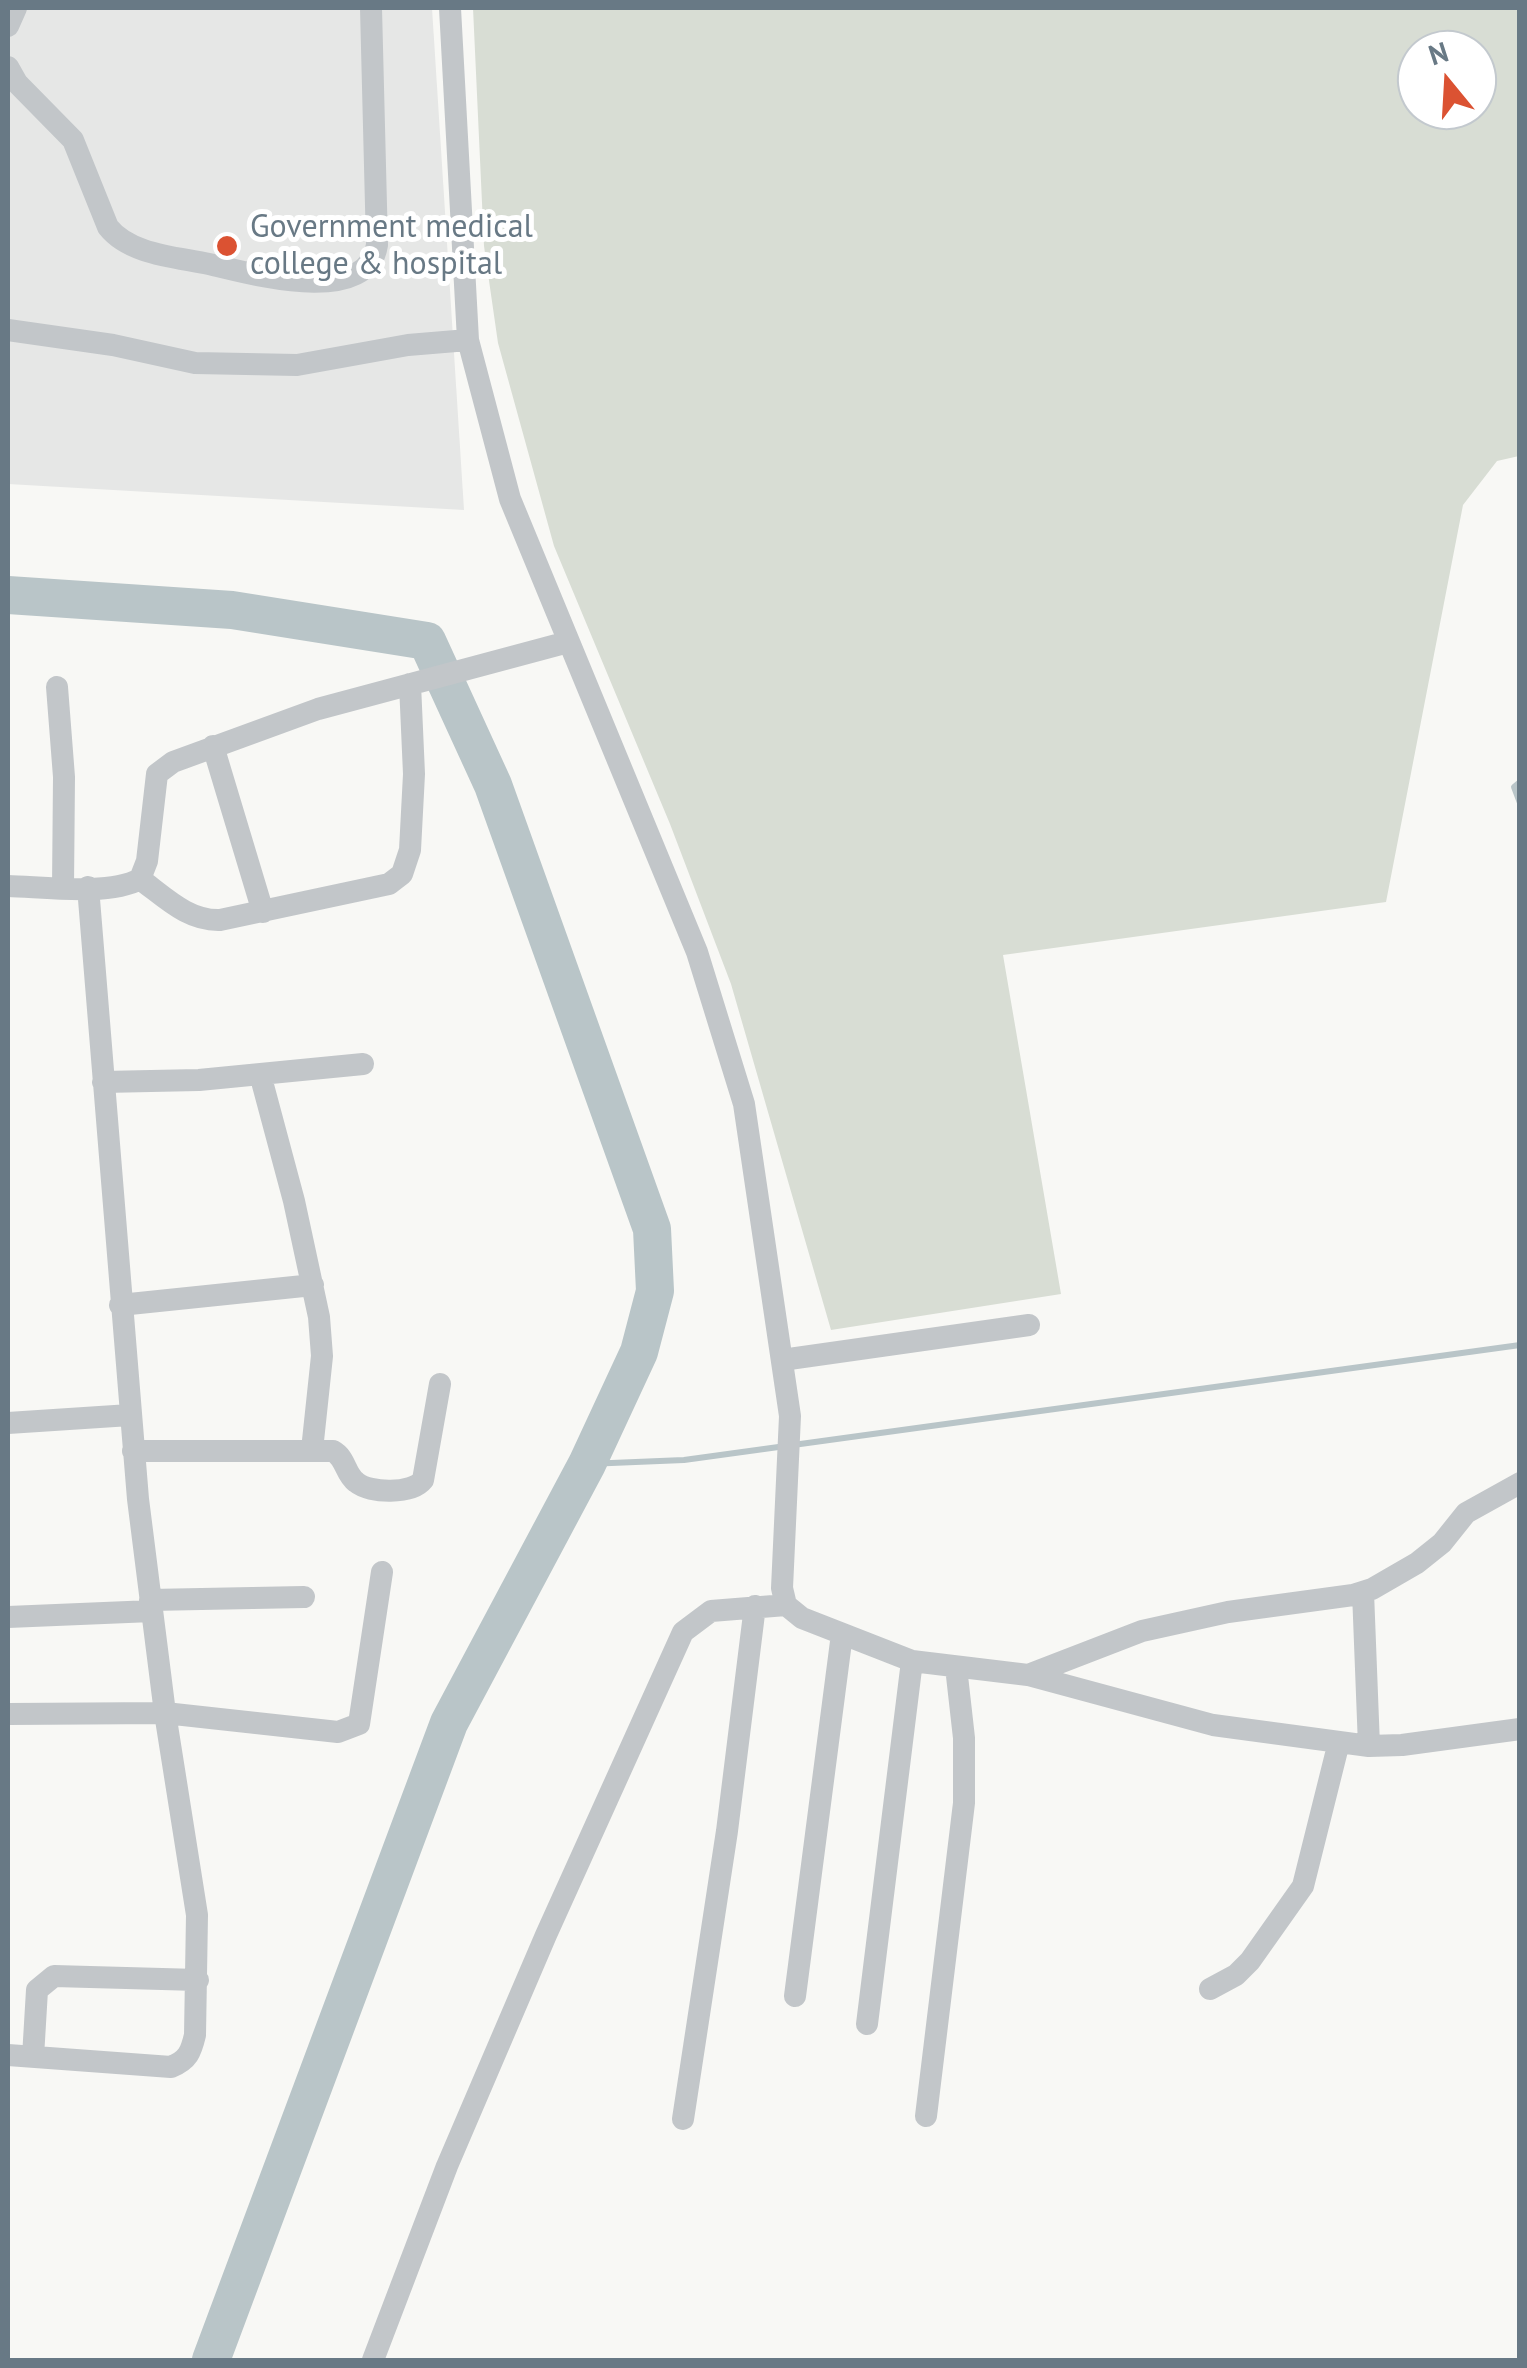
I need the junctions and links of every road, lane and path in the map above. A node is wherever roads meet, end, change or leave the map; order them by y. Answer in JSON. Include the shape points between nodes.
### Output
{"nodes":[{"id":1,"x":16,"y":8,"type":"edge"},
{"id":2,"x":370,"y":8,"type":"edge"},
{"id":3,"x":450,"y":8,"type":"edge"},
{"id":4,"x":8,"y":26,"type":"edge"},
{"id":5,"x":8,"y":66,"type":"edge"},
{"id":6,"x":8,"y":330,"type":"edge"},
{"id":7,"x":468,"y":340,"type":"junction"},
{"id":8,"x":568,"y":642,"type":"junction"},
{"id":9,"x":418,"y":682,"type":"junction"},
{"id":10,"x":57,"y":687,"type":"dead end"},
{"id":11,"x":213,"y":746,"type":"junction"},
{"id":12,"x":140,"y":879,"type":"junction"},
{"id":13,"x":8,"y":886,"type":"edge"},
{"id":14,"x":64,"y":887,"type":"junction"},
{"id":15,"x":88,"y":887,"type":"junction"},
{"id":16,"x":263,"y":912,"type":"junction"},
{"id":17,"x":363,"y":1064,"type":"dead end"},
{"id":18,"x":260,"y":1074,"type":"junction"},
{"id":19,"x":103,"y":1082,"type":"junction"},
{"id":20,"x":312,"y":1285,"type":"junction"},
{"id":21,"x":120,"y":1304,"type":"junction"},
{"id":22,"x":1029,"y":1324,"type":"dead end"},
{"id":23,"x":782,"y":1360,"type":"junction"},
{"id":24,"x":440,"y":1384,"type":"dead end"},
{"id":25,"x":130,"y":1414,"type":"junction"},
{"id":26,"x":8,"y":1422,"type":"edge"},
{"id":27,"x":134,"y":1450,"type":"junction"},
{"id":28,"x":312,"y":1450,"type":"junction"},
{"id":29,"x":1520,"y":1483,"type":"edge"},
{"id":30,"x":382,"y":1572,"type":"dead end"},
{"id":31,"x":1363,"y":1592,"type":"junction"},
{"id":32,"x":304,"y":1597,"type":"dead end"},
{"id":33,"x":786,"y":1605,"type":"junction"},
{"id":34,"x":151,"y":1606,"type":"junction"},
{"id":35,"x":755,"y":1606,"type":"junction"},
{"id":36,"x":8,"y":1617,"type":"edge"},
{"id":37,"x":842,"y":1634,"type":"junction"},
{"id":38,"x":912,"y":1661,"type":"junction"},
{"id":39,"x":956,"y":1667,"type":"junction"},
{"id":40,"x":1028,"y":1675,"type":"junction"},
{"id":41,"x":165,"y":1713,"type":"junction"},
{"id":42,"x":8,"y":1714,"type":"edge"},
{"id":43,"x":1520,"y":1729,"type":"edge"},
{"id":44,"x":1339,"y":1742,"type":"junction"},
{"id":45,"x":1369,"y":1746,"type":"junction"},
{"id":46,"x":198,"y":1980,"type":"junction"},
{"id":47,"x":1210,"y":1989,"type":"dead end"},
{"id":48,"x":794,"y":1996,"type":"dead end"},
{"id":49,"x":867,"y":2024,"type":"dead end"},
{"id":50,"x":8,"y":2056,"type":"edge"},
{"id":51,"x":33,"y":2058,"type":"junction"},
{"id":52,"x":926,"y":2116,"type":"dead end"},
{"id":53,"x":683,"y":2119,"type":"dead end"},
{"id":54,"x":373,"y":2360,"type":"edge"}],
"edges":[{"from":1,"to":4,"type":"street"},
{"from":2,"to":5,"type":"street","via":[[377,244],[368,266],[332,280],[290,282],[116,238],[73,140]]},
{"from":3,"to":7,"type":"street"},
{"from":6,"to":7,"type":"street","via":[[194,363],[280,365]]},
{"from":7,"to":8,"type":"street","via":[[510,500]]},
{"from":8,"to":9,"type":"street"},
{"from":8,"to":23,"type":"street","via":[[697,952],[744,1104]]},
{"from":9,"to":11,"type":"street"},
{"from":9,"to":16,"type":"street","via":[[410,850],[402,874],[389,884]]},
{"from":10,"to":14,"type":"street"},
{"from":11,"to":12,"type":"street","via":[[157,774]]},
{"from":11,"to":16,"type":"street"},
{"from":12,"to":15,"type":"street","via":[[128,886]]},
{"from":12,"to":16,"type":"street","via":[[204,920]]},
{"from":13,"to":14,"type":"street"},
{"from":14,"to":15,"type":"street"},
{"from":15,"to":19,"type":"street"},
{"from":17,"to":18,"type":"street"},
{"from":18,"to":19,"type":"street"},
{"from":18,"to":20,"type":"street"},
{"from":19,"to":21,"type":"street"},
{"from":20,"to":21,"type":"street"},
{"from":20,"to":28,"type":"street","via":[[322,1342]]},
{"from":21,"to":25,"type":"street"},
{"from":22,"to":23,"type":"street"},
{"from":23,"to":33,"type":"street","via":[[790,1416]]},
{"from":24,"to":28,"type":"street","via":[[428,1462],[417,1488],[362,1486],[340,1455]]},
{"from":25,"to":26,"type":"street"},
{"from":25,"to":27,"type":"street"},
{"from":27,"to":28,"type":"street"},
{"from":27,"to":34,"type":"street"},
{"from":29,"to":31,"type":"street","via":[[1466,1513],[1417,1563]]},
{"from":30,"to":41,"type":"street","via":[[360,1724],[351,1730],[296,1730]]},
{"from":31,"to":40,"type":"street","via":[[1142,1631]]},
{"from":31,"to":45,"type":"street"},
{"from":32,"to":34,"type":"street"},
{"from":33,"to":35,"type":"street"},
{"from":33,"to":37,"type":"street"},
{"from":34,"to":36,"type":"street"},
{"from":34,"to":41,"type":"street"},
{"from":35,"to":53,"type":"street"},
{"from":35,"to":54,"type":"street","via":[[711,1611],[675,1646],[470,2112]]},
{"from":37,"to":38,"type":"street"},
{"from":37,"to":48,"type":"street"},
{"from":38,"to":39,"type":"street"},
{"from":38,"to":49,"type":"street"},
{"from":39,"to":40,"type":"street"},
{"from":39,"to":52,"type":"street","via":[[964,1803]]},
{"from":40,"to":44,"type":"street","via":[[1213,1725]]},
{"from":41,"to":42,"type":"street"},
{"from":41,"to":46,"type":"street","via":[[197,1915]]},
{"from":43,"to":45,"type":"street"},
{"from":44,"to":45,"type":"street"},
{"from":44,"to":47,"type":"street","via":[[1304,1886],[1250,1962]]},
{"from":46,"to":51,"type":"street","via":[[54,1976],[37,1990]]},
{"from":46,"to":51,"type":"street","via":[[195,2034],[184,2061],[157,2067]]},
{"from":50,"to":51,"type":"street"}]}
